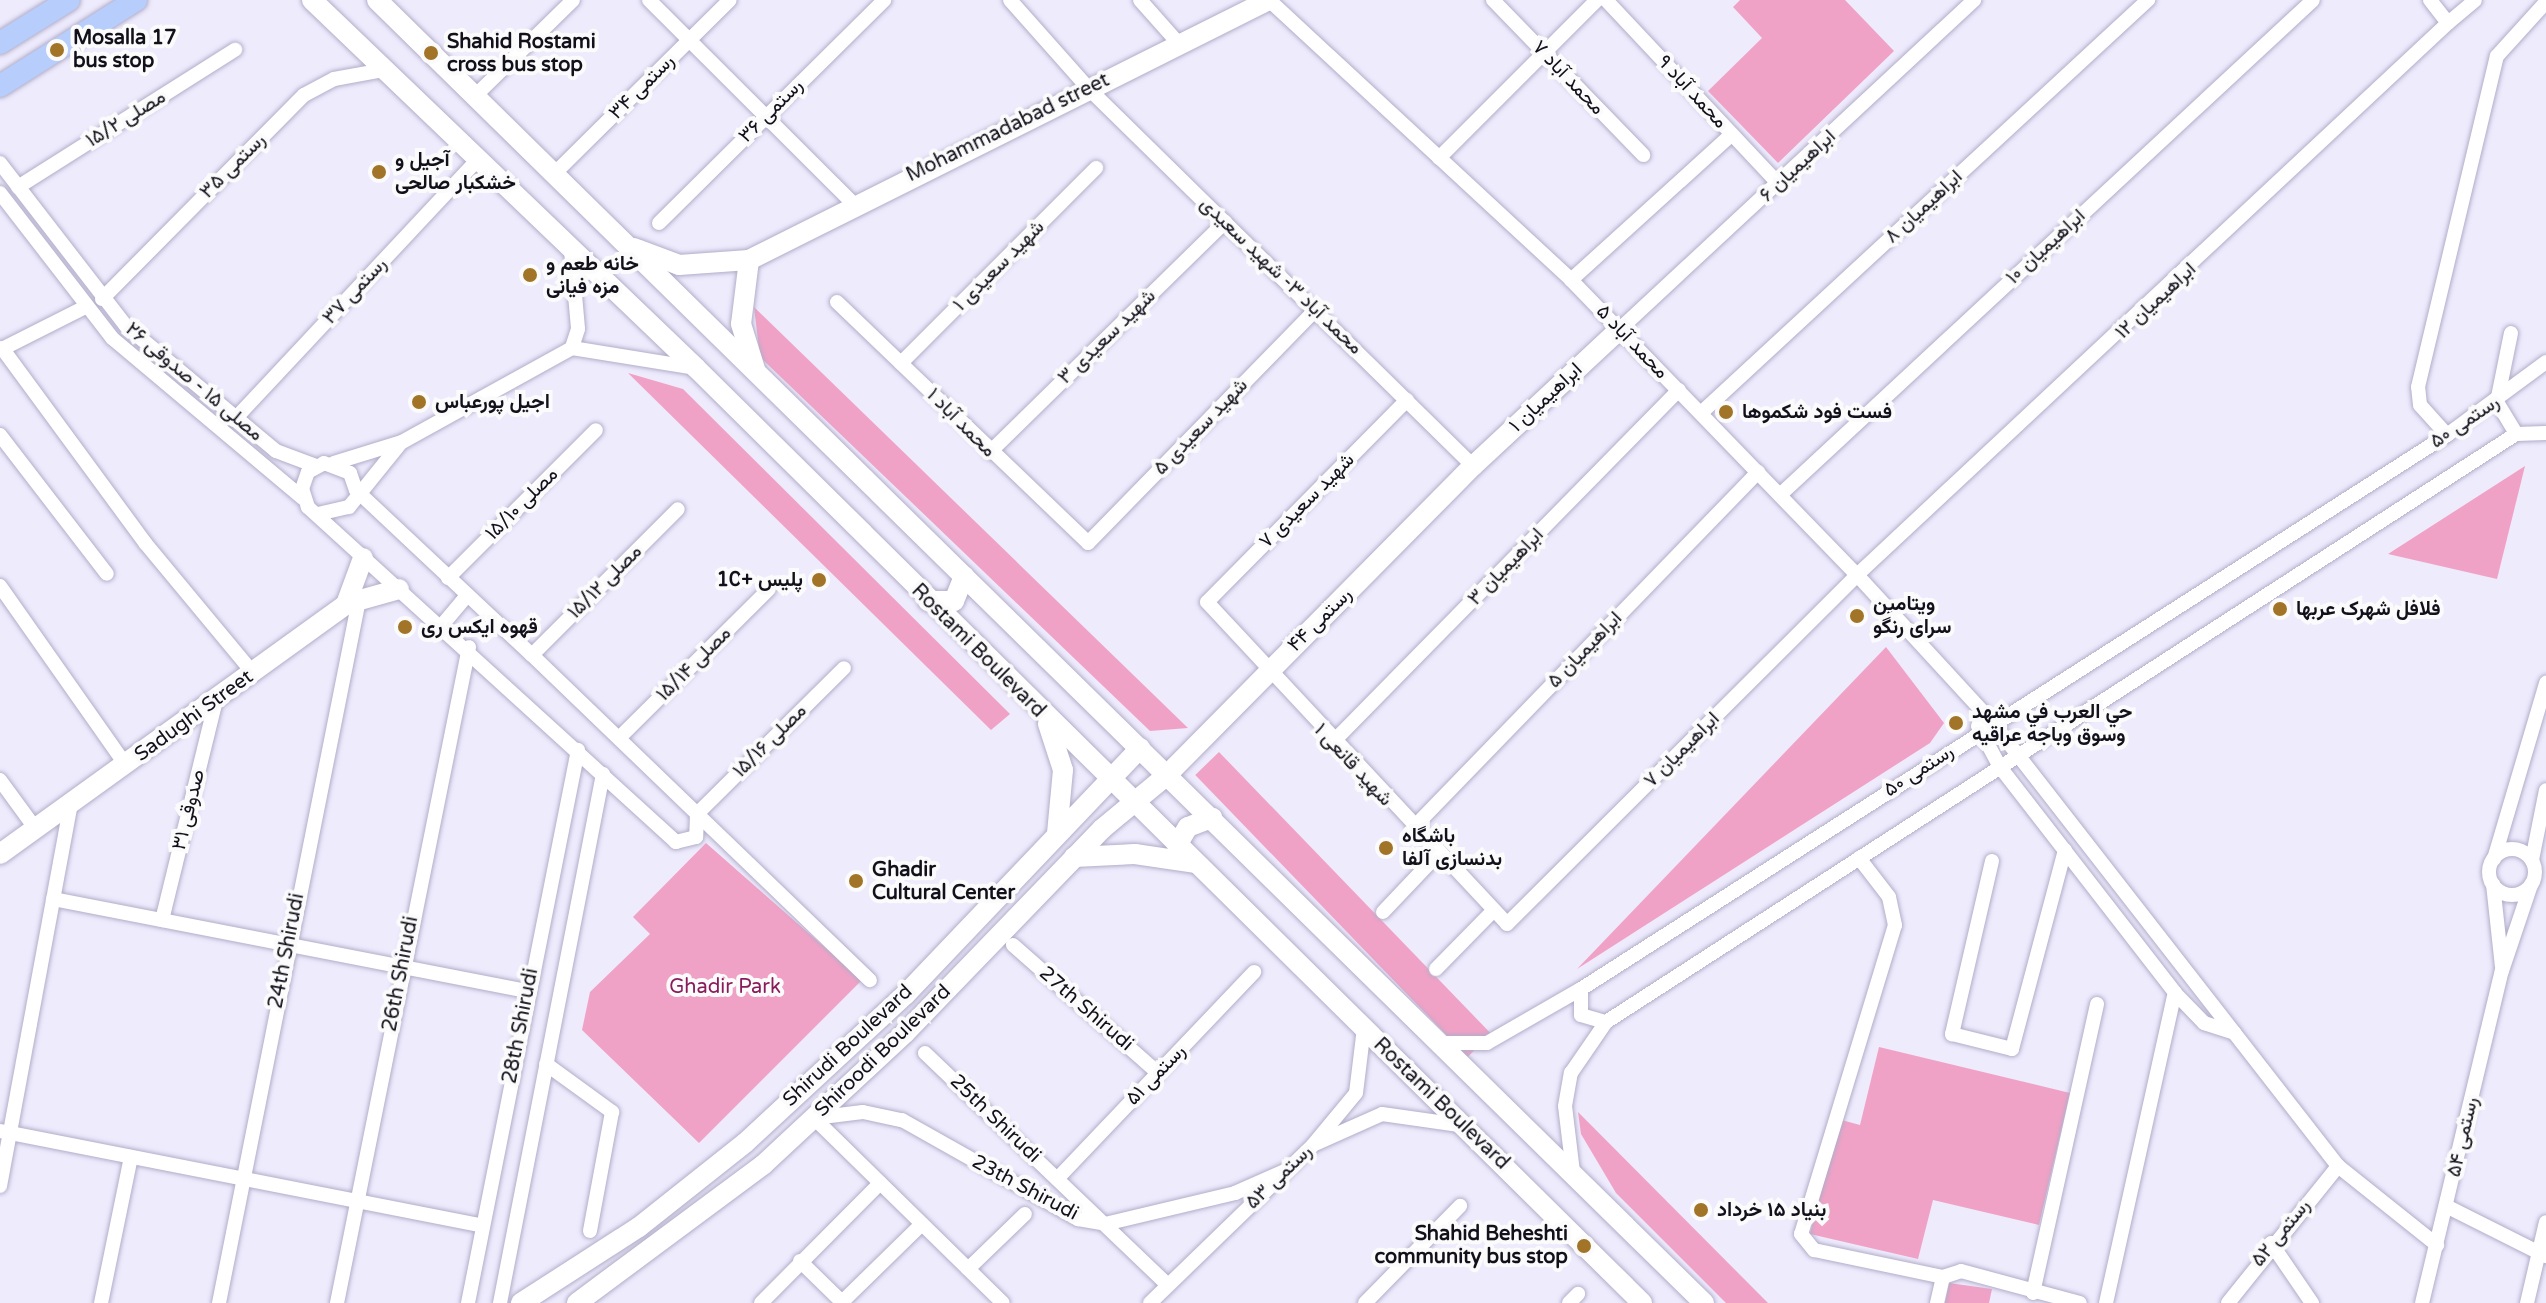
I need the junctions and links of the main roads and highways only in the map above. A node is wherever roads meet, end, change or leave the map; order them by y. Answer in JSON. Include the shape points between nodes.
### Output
{"nodes":[{"id":1,"x":69,"y":0,"type":"edge"},
{"id":2,"x":136,"y":0,"type":"edge"},
{"id":3,"x":312,"y":0,"type":"edge"},
{"id":4,"x":377,"y":0,"type":"edge"},
{"id":5,"x":1269,"y":0,"type":"edge"},
{"id":6,"x":0,"y":43,"type":"edge"},
{"id":7,"x":0,"y":86,"type":"edge"},
{"id":8,"x":627,"y":245,"type":"junction"},
{"id":9,"x":749,"y":260,"type":"junction"},
{"id":10,"x":1619,"y":330,"type":"road end"},
{"id":11,"x":755,"y":370,"type":"junction"},
{"id":12,"x":1473,"y":466,"type":"joint"},
{"id":13,"x":363,"y":558,"type":"road end"},
{"id":14,"x":964,"y":576,"type":"junction"},
{"id":15,"x":399,"y":589,"type":"road end"},
{"id":16,"x":928,"y":601,"type":"junction"},
{"id":17,"x":352,"y":602,"type":"junction"},
{"id":18,"x":1047,"y":721,"type":"junction"},
{"id":19,"x":1140,"y":748,"type":"junction"},
{"id":20,"x":1167,"y":775,"type":"junction"},
{"id":21,"x":1106,"y":777,"type":"junction"},
{"id":22,"x":1130,"y":801,"type":"junction"},
{"id":23,"x":1212,"y":818,"type":"junction"},
{"id":24,"x":1057,"y":833,"type":"junction"},
{"id":25,"x":1177,"y":845,"type":"junction"},
{"id":26,"x":0,"y":854,"type":"edge"},
{"id":27,"x":1074,"y":857,"type":"junction"},
{"id":28,"x":1196,"y":863,"type":"junction"},
{"id":29,"x":521,"y":1303,"type":"edge"},
{"id":30,"x":577,"y":1303,"type":"edge"},
{"id":31,"x":1642,"y":1303,"type":"edge"},
{"id":32,"x":1704,"y":1303,"type":"edge"}],
"edges":[{"from":1,"to":6,"type":"main road"},
{"from":2,"to":7,"type":"main road"},
{"from":3,"to":16,"type":"main road","name":"Rostami Boulevard","via":[[696,368]]},
{"from":4,"to":8,"type":"main road"},
{"from":5,"to":9,"type":"main road","name":"Mohammadabad street"},
{"from":8,"to":9,"type":"main road","via":[[679,265]]},
{"from":8,"to":11,"type":"main road"},
{"from":9,"to":11,"type":"main road","via":[[741,324]]},
{"from":10,"to":12,"type":"main road","name":"ابراهیمیان ۱"},
{"from":11,"to":14,"type":"main road"},
{"from":12,"to":20,"type":"main road","name":"رستمی ۴۴"},
{"from":13,"to":17,"type":"main road"},
{"from":14,"to":16,"type":"main road","via":[[954,601]]},
{"from":14,"to":19,"type":"main road"},
{"from":15,"to":17,"type":"main road"},
{"from":16,"to":18,"type":"main road","name":"Rostami Boulevard"},
{"from":17,"to":26,"type":"main road","name":"Sadughi Street"},
{"from":18,"to":21,"type":"main road","name":"Rostami Boulevard"},
{"from":18,"to":24,"type":"main road","via":[[1063,770]]},
{"from":19,"to":20,"type":"main road"},
{"from":19,"to":21,"type":"main road","name":"Shirudi Boulevard"},
{"from":20,"to":22,"type":"main road","name":"Shiroodi Boulevard"},
{"from":20,"to":23,"type":"main road"},
{"from":21,"to":22,"type":"main road","name":"Rostami Boulevard"},
{"from":21,"to":24,"type":"main road","name":"Shirudi Boulevard"},
{"from":22,"to":25,"type":"main road","name":"Rostami Boulevard"},
{"from":22,"to":27,"type":"main road","name":"Shiroodi Boulevard"},
{"from":23,"to":25,"type":"main road","via":[[1188,827]]},
{"from":23,"to":32,"type":"main road"},
{"from":24,"to":29,"type":"main road","name":"Shirudi Boulevard","via":[[905,995],[745,1143],[639,1227]]},
{"from":25,"to":28,"type":"main road","name":"Rostami Boulevard"},
{"from":27,"to":28,"type":"main road","via":[[1135,854]]},
{"from":27,"to":30,"type":"main road","name":"Shiroodi Boulevard","via":[[814,1118],[656,1251]]},
{"from":28,"to":31,"type":"main road","name":"Rostami Boulevard"}]}
